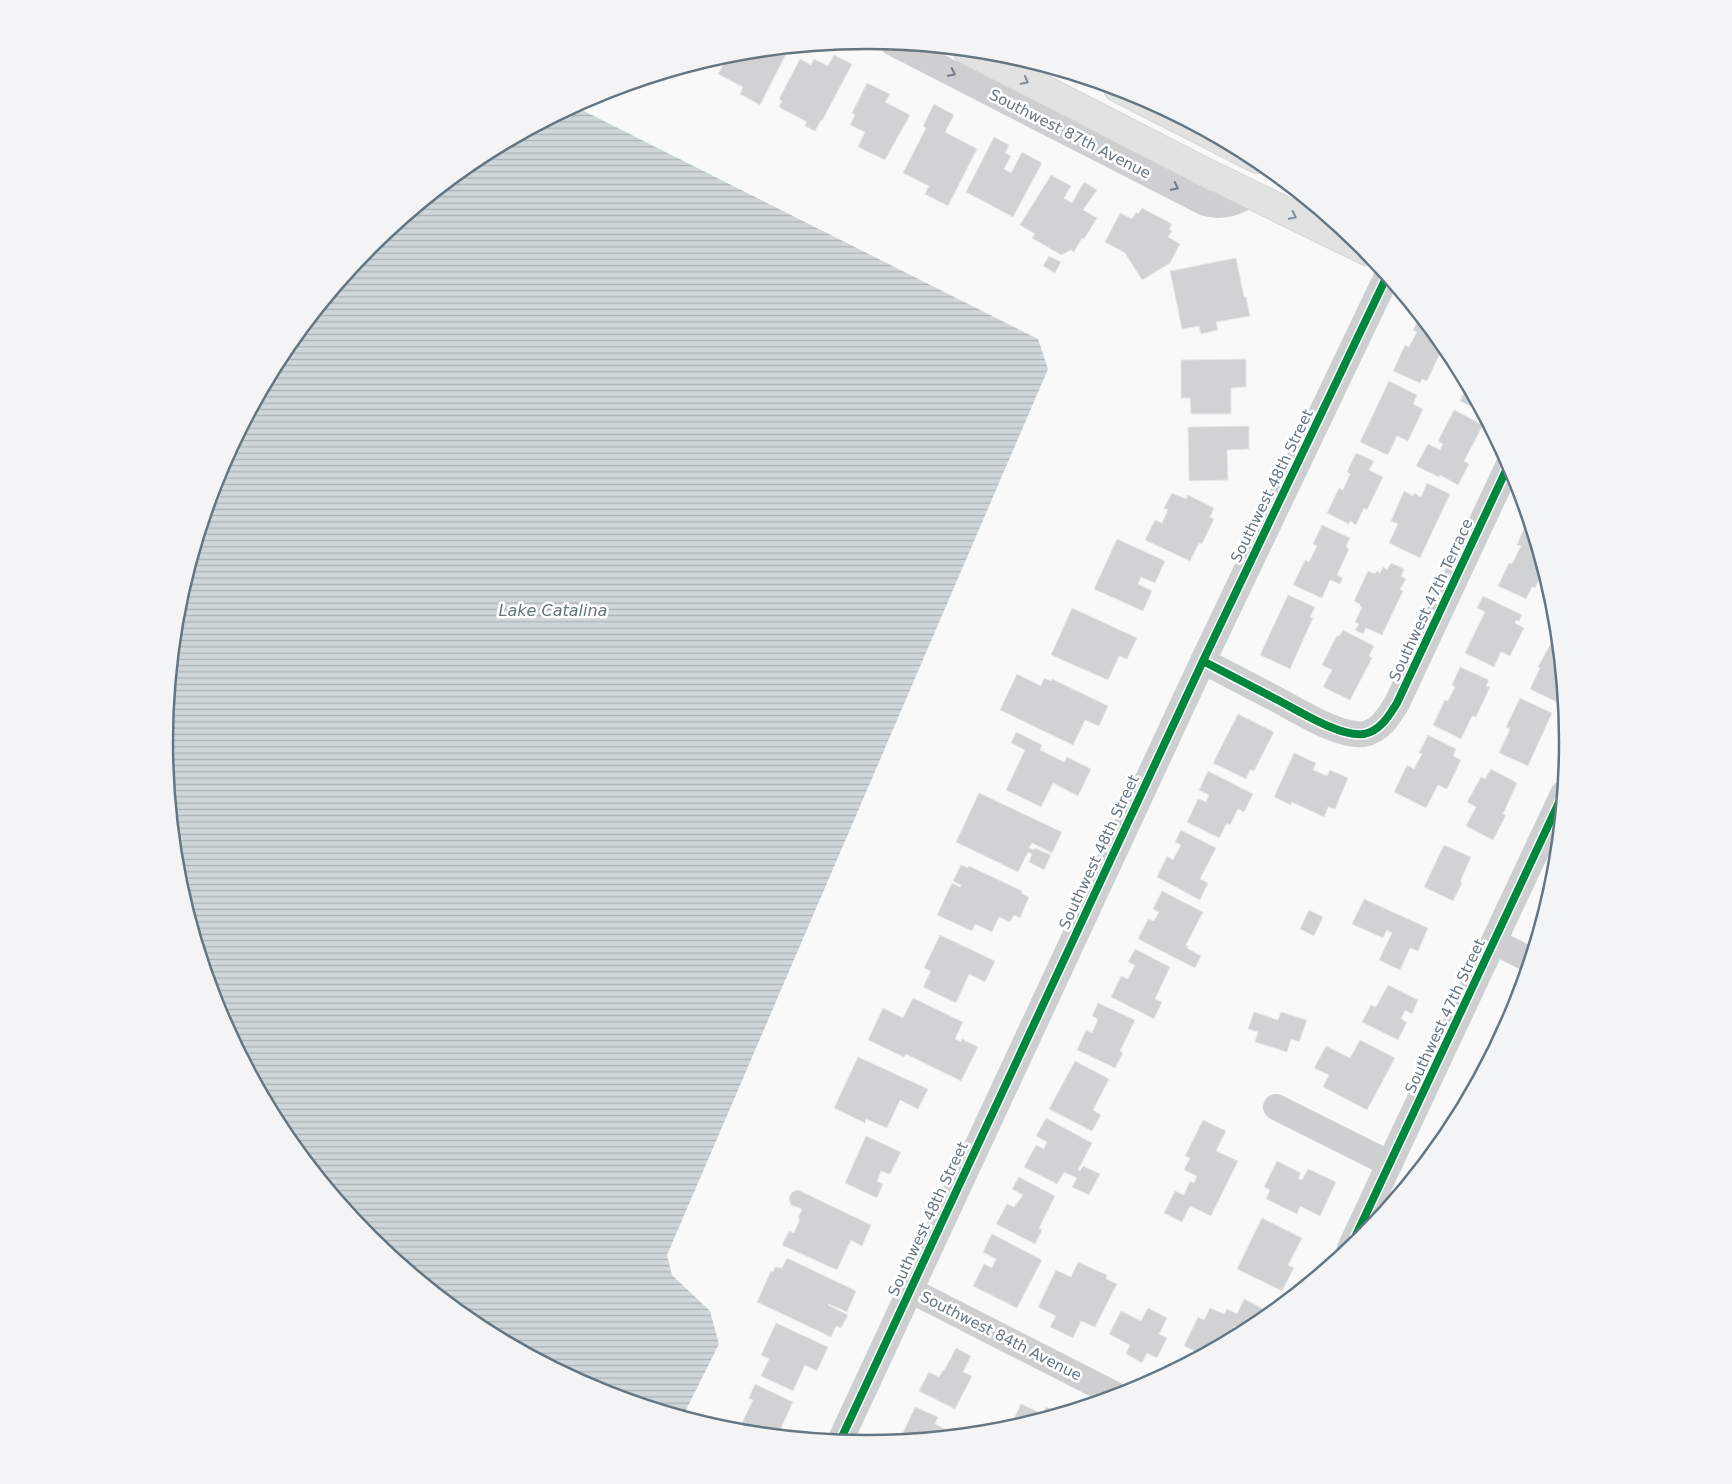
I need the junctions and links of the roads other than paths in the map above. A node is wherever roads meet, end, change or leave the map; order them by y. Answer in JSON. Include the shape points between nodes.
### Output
{"nodes":[{"id":1,"x":906,"y":50,"type":"edge"},
{"id":2,"x":986,"y":60,"type":"edge"},
{"id":3,"x":1250,"y":194,"type":"junction"},
{"id":4,"x":1342,"y":239,"type":"edge"},
{"id":5,"x":1384,"y":282,"type":"edge"},
{"id":6,"x":1505,"y":475,"type":"edge"},
{"id":7,"x":1203,"y":661,"type":"junction"},
{"id":8,"x":1555,"y":811,"type":"edge"},
{"id":9,"x":1495,"y":942,"type":"junction"},
{"id":10,"x":1524,"y":957,"type":"edge"},
{"id":11,"x":1276,"y":1107,"type":"dead end"},
{"id":12,"x":1390,"y":1164,"type":"junction"},
{"id":13,"x":1359,"y":1229,"type":"edge"},
{"id":14,"x":910,"y":1290,"type":"junction"},
{"id":15,"x":1108,"y":1391,"type":"edge"},
{"id":16,"x":843,"y":1434,"type":"edge"}],
"edges":[{"from":1,"to":3,"type":"street","name":"Southwest 87th Avenue","one_way":true,"via":[[1196,199],[1221,206]]},
{"from":2,"to":3,"type":"main road","name":"Southwest 87th Avenue","one_way":true},
{"from":3,"to":4,"type":"main road","name":"Southwest 87th Avenue","one_way":true},
{"from":5,"to":7,"type":"street","name":"Southwest 48th Street"},
{"from":6,"to":7,"type":"street","name":"Southwest 47th Terrace","via":[[1397,703],[1382,724],[1370,732],[1350,734],[1323,724]]},
{"from":7,"to":14,"type":"street","name":"Southwest 48th Street"},
{"from":8,"to":9,"type":"street","name":"Southwest 47th Street"},
{"from":9,"to":10,"type":"street"},
{"from":9,"to":12,"type":"street","name":"Southwest 47th Street"},
{"from":11,"to":12,"type":"street"},
{"from":12,"to":13,"type":"street","name":"Southwest 47th Street"},
{"from":14,"to":15,"type":"street","name":"Southwest 84th Avenue"},
{"from":14,"to":16,"type":"street","name":"Southwest 48th Street"}]}
